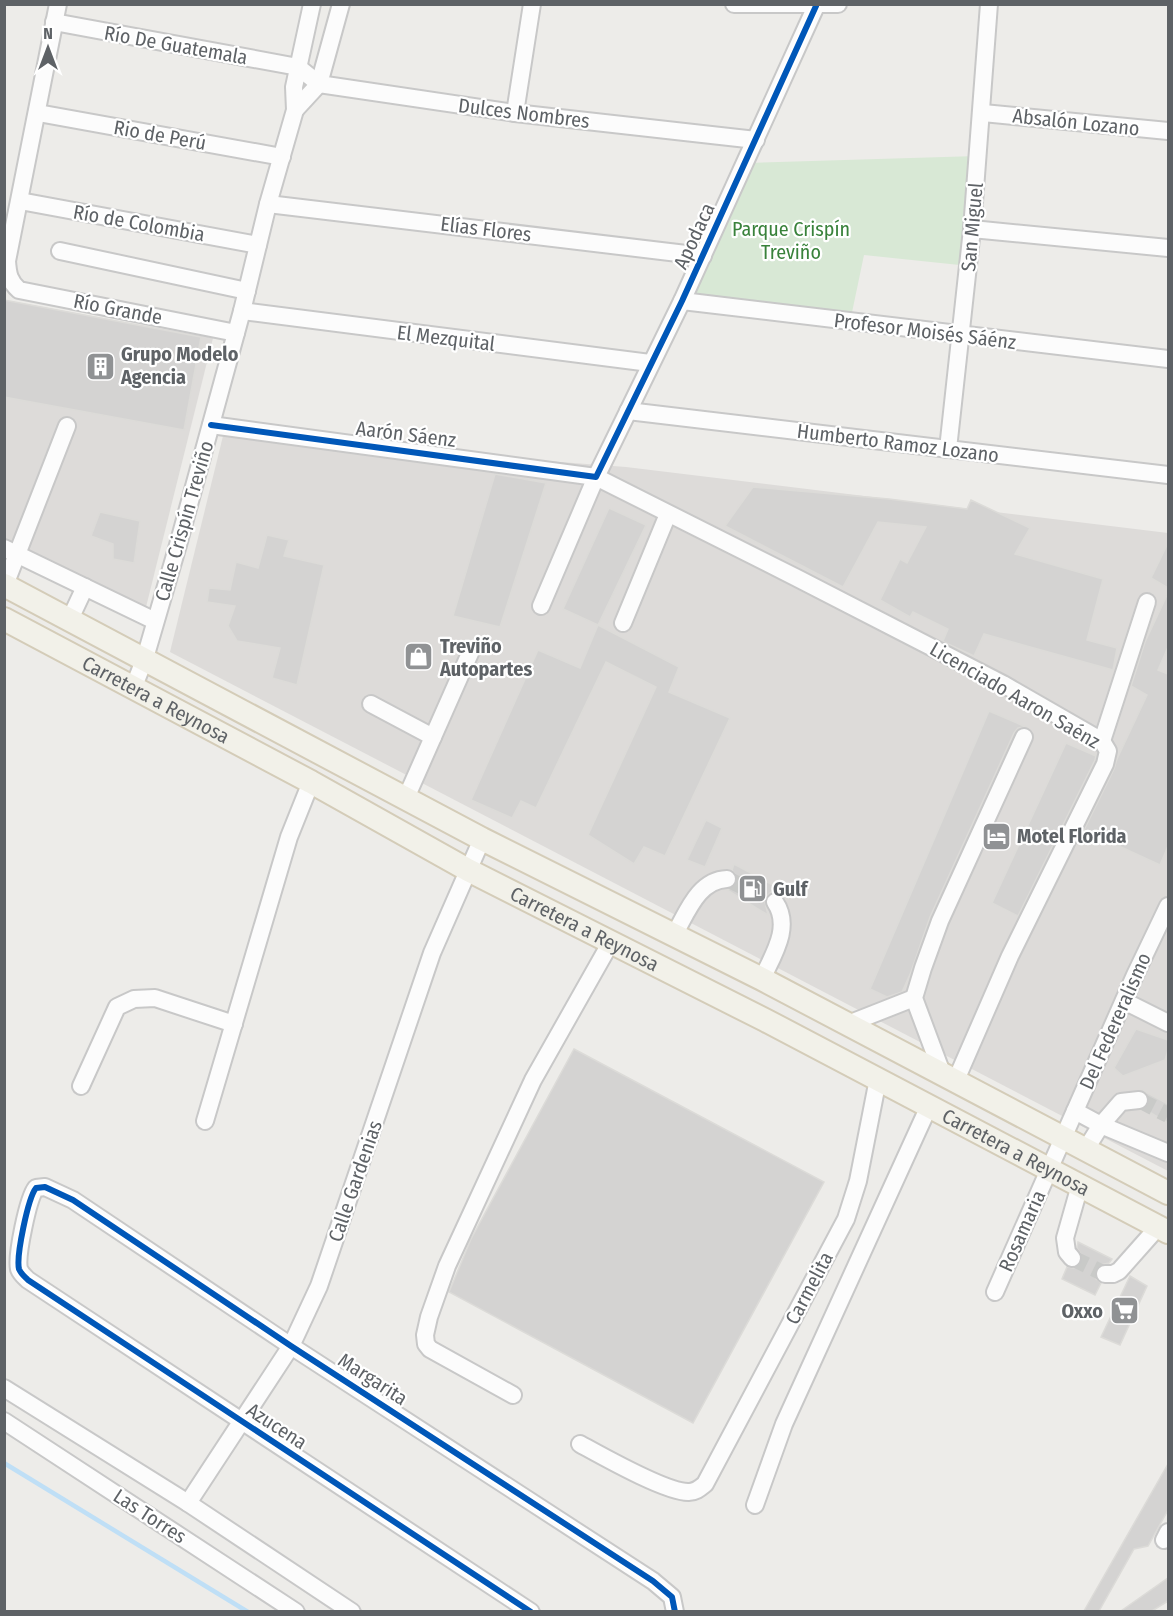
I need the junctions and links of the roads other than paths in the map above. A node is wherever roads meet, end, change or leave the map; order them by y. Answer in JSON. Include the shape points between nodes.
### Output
{"nodes":[{"id":1,"x":58,"y":4,"type":"edge"},
{"id":2,"x":312,"y":4,"type":"edge"},
{"id":3,"x":340,"y":4,"type":"edge"},
{"id":4,"x":532,"y":4,"type":"edge"},
{"id":5,"x":734,"y":4,"type":"edge"},
{"id":6,"x":837,"y":4,"type":"edge"},
{"id":7,"x":989,"y":4,"type":"edge"},
{"id":8,"x":816,"y":6,"type":"edge"},
{"id":9,"x":54,"y":22,"type":"junction"},
{"id":10,"x":298,"y":67,"type":"junction"},
{"id":11,"x":319,"y":84,"type":"junction"},
{"id":12,"x":295,"y":110,"type":"junction"},
{"id":13,"x":38,"y":113,"type":"junction"},
{"id":14,"x":515,"y":113,"type":"junction"},
{"id":15,"x":982,"y":113,"type":"junction"},
{"id":16,"x":1168,"y":131,"type":"edge"},
{"id":17,"x":756,"y":140,"type":"junction"},
{"id":18,"x":282,"y":157,"type":"junction"},
{"id":19,"x":20,"y":201,"type":"junction"},
{"id":20,"x":268,"y":204,"type":"junction"},
{"id":21,"x":972,"y":229,"type":"junction"},
{"id":22,"x":258,"y":245,"type":"junction"},
{"id":23,"x":1168,"y":248,"type":"edge"},
{"id":24,"x":60,"y":251,"type":"dead end"},
{"id":25,"x":703,"y":256,"type":"junction"},
{"id":26,"x":247,"y":291,"type":"junction"},
{"id":27,"x":682,"y":302,"type":"junction"},
{"id":28,"x":242,"y":311,"type":"junction"},
{"id":29,"x":236,"y":333,"type":"junction"},
{"id":30,"x":962,"y":336,"type":"junction"},
{"id":31,"x":1168,"y":359,"type":"edge"},
{"id":32,"x":650,"y":363,"type":"junction"},
{"id":33,"x":628,"y":411,"type":"junction"},
{"id":34,"x":211,"y":425,"type":"junction"},
{"id":35,"x":67,"y":426,"type":"dead end"},
{"id":36,"x":948,"y":449,"type":"junction"},
{"id":37,"x":1168,"y":475,"type":"edge"},
{"id":38,"x":596,"y":477,"type":"junction"},
{"id":39,"x":668,"y":514,"type":"junction"},
{"id":40,"x":11,"y":551,"type":"edge"},
{"id":41,"x":5,"y":585,"type":"edge"},
{"id":42,"x":85,"y":587,"type":"junction"},
{"id":43,"x":1147,"y":602,"type":"dead end"},
{"id":44,"x":541,"y":606,"type":"dead end"},
{"id":45,"x":4,"y":619,"type":"edge"},
{"id":46,"x":70,"y":619,"type":"junction"},
{"id":47,"x":155,"y":621,"type":"junction"},
{"id":48,"x":623,"y":623,"type":"dead end"},
{"id":49,"x":471,"y":651,"type":"dead end"},
{"id":50,"x":145,"y":658,"type":"junction"},
{"id":51,"x":134,"y":686,"type":"junction"},
{"id":52,"x":371,"y":704,"type":"dead end"},
{"id":53,"x":433,"y":737,"type":"junction"},
{"id":54,"x":1024,"y":737,"type":"dead end"},
{"id":55,"x":1102,"y":741,"type":"junction"},
{"id":56,"x":312,"y":782,"type":"junction"},
{"id":57,"x":406,"y":798,"type":"junction"},
{"id":58,"x":482,"y":839,"type":"junction"},
{"id":59,"x":468,"y":870,"type":"junction"},
{"id":60,"x":727,"y":879,"type":"dead end"},
{"id":61,"x":775,"y":902,"type":"dead end"},
{"id":62,"x":1168,"y":906,"type":"edge"},
{"id":63,"x":674,"y":935,"type":"junction"},
{"id":64,"x":611,"y":942,"type":"junction"},
{"id":65,"x":762,"y":979,"type":"junction"},
{"id":66,"x":914,"y":998,"type":"junction"},
{"id":67,"x":1124,"y":1001,"type":"junction"},
{"id":68,"x":1168,"y":1023,"type":"edge"},
{"id":69,"x":234,"y":1024,"type":"junction"},
{"id":70,"x":848,"y":1024,"type":"junction"},
{"id":71,"x":949,"y":1077,"type":"junction"},
{"id":72,"x":878,"y":1079,"type":"junction"},
{"id":73,"x":81,"y":1086,"type":"dead end"},
{"id":74,"x":1139,"y":1100,"type":"dead end"},
{"id":75,"x":929,"y":1106,"type":"junction"},
{"id":76,"x":1074,"y":1111,"type":"junction"},
{"id":77,"x":205,"y":1121,"type":"dead end"},
{"id":78,"x":1101,"y":1125,"type":"junction"},
{"id":79,"x":1063,"y":1137,"type":"junction"},
{"id":80,"x":1086,"y":1149,"type":"junction"},
{"id":81,"x":1168,"y":1153,"type":"edge"},
{"id":82,"x":1050,"y":1169,"type":"junction"},
{"id":83,"x":1080,"y":1185,"type":"junction"},
{"id":84,"x":1168,"y":1193,"type":"edge"},
{"id":85,"x":1163,"y":1229,"type":"edge"},
{"id":86,"x":18,"y":1258,"type":"joint"},
{"id":87,"x":1072,"y":1258,"type":"dead end"},
{"id":88,"x":1105,"y":1274,"type":"dead end"},
{"id":89,"x":994,"y":1292,"type":"dead end"},
{"id":90,"x":291,"y":1346,"type":"junction"},
{"id":91,"x":4,"y":1388,"type":"edge"},
{"id":92,"x":513,"y":1395,"type":"dead end"},
{"id":93,"x":4,"y":1421,"type":"edge"},
{"id":94,"x":243,"y":1423,"type":"junction"},
{"id":95,"x":72,"y":1431,"type":"junction"},
{"id":96,"x":580,"y":1444,"type":"dead end"},
{"id":97,"x":56,"y":1455,"type":"junction"},
{"id":98,"x":188,"y":1503,"type":"junction"},
{"id":99,"x":755,"y":1505,"type":"dead end"},
{"id":100,"x":296,"y":1611,"type":"edge"},
{"id":101,"x":352,"y":1611,"type":"edge"},
{"id":102,"x":531,"y":1611,"type":"edge"},
{"id":103,"x":675,"y":1611,"type":"edge"}],
"edges":[{"from":1,"to":9,"type":"street"},
{"from":2,"to":10,"type":"street","name":"Calle Crispín Treviño"},
{"from":3,"to":11,"type":"street","name":"Calle Crispín Treviño"},
{"from":4,"to":14,"type":"street"},
{"from":5,"to":8,"type":"street"},
{"from":6,"to":8,"type":"street"},
{"from":7,"to":15,"type":"street","name":"San Miguel"},
{"from":8,"to":17,"type":"street","name":"Apodaca"},
{"from":9,"to":10,"type":"street","name":"Río De Guatemala"},
{"from":9,"to":13,"type":"street"},
{"from":10,"to":11,"type":"street"},
{"from":10,"to":12,"type":"street","name":"Calle Crispín Treviño"},
{"from":11,"to":12,"type":"street","name":"Calle Crispín Treviño"},
{"from":11,"to":14,"type":"street","name":"Dulces Nombres"},
{"from":12,"to":18,"type":"street","name":"Calle Crispín Treviño"},
{"from":13,"to":18,"type":"street","name":"Rio de Perú"},
{"from":13,"to":19,"type":"street"},
{"from":14,"to":17,"type":"street","name":"Dulces Nombres"},
{"from":15,"to":16,"type":"street","name":"Absalón Lozano"},
{"from":15,"to":21,"type":"street","name":"San Miguel"},
{"from":17,"to":25,"type":"street","name":"Apodaca"},
{"from":18,"to":20,"type":"street","name":"Calle Crispín Treviño"},
{"from":19,"to":22,"type":"street","name":"Río de Colombia"},
{"from":19,"to":29,"type":"street","name":"Río Grande","via":[[7,261],[11,283],[19,290]]},
{"from":20,"to":22,"type":"street","name":"Calle Crispín Treviño"},
{"from":20,"to":25,"type":"street","name":"Elías Flores"},
{"from":21,"to":23,"type":"street"},
{"from":21,"to":30,"type":"street","name":"San Miguel"},
{"from":22,"to":26,"type":"street","name":"Calle Crispín Treviño"},
{"from":24,"to":26,"type":"street"},
{"from":25,"to":27,"type":"street","name":"Apodaca"},
{"from":26,"to":28,"type":"street","name":"Calle Crispín Treviño"},
{"from":27,"to":30,"type":"street","name":"Profesor Moisés Sáénz"},
{"from":27,"to":32,"type":"street","name":"Apodaca"},
{"from":28,"to":29,"type":"street","name":"Calle Crispín Treviño"},
{"from":28,"to":32,"type":"street","name":"El Mezquital"},
{"from":29,"to":34,"type":"street","name":"Calle Crispín Treviño"},
{"from":30,"to":31,"type":"street","name":"Profesor Moisés Sáénz"},
{"from":30,"to":36,"type":"street","name":"San Miguel"},
{"from":32,"to":33,"type":"street","name":"Apodaca"},
{"from":33,"to":36,"type":"street","name":"Humberto Ramoz Lozano"},
{"from":33,"to":38,"type":"street","name":"Apodaca"},
{"from":34,"to":38,"type":"street","name":"Aarón Sáenz"},
{"from":34,"to":47,"type":"street","name":"Calle Crispín Treviño"},
{"from":35,"to":40,"type":"street"},
{"from":36,"to":37,"type":"street","name":"Humberto Ramoz Lozano"},
{"from":38,"to":39,"type":"street","name":"Licenciado Aaron Saénz"},
{"from":38,"to":44,"type":"street","name":"Apodaca"},
{"from":39,"to":48,"type":"street"},
{"from":39,"to":55,"type":"street","name":"Licenciado Aaron Saénz","via":[[993,679]]},
{"from":40,"to":41,"type":"street"},
{"from":40,"to":42,"type":"street"},
{"from":41,"to":46,"type":"main road","name":"Carretera a Reynosa"},
{"from":42,"to":46,"type":"street"},
{"from":42,"to":47,"type":"street"},
{"from":43,"to":55,"type":"street"},
{"from":45,"to":51,"type":"main road","name":"Carretera a Reynosa"},
{"from":46,"to":50,"type":"main road","name":"Carretera a Reynosa"},
{"from":47,"to":50,"type":"street","name":"Calle Crispín Treviño"},
{"from":49,"to":53,"type":"street"},
{"from":50,"to":51,"type":"street","name":"Calle Crispín Treviño"},
{"from":50,"to":57,"type":"main road","name":"Carretera a Reynosa"},
{"from":51,"to":56,"type":"main road","name":"Carretera a Reynosa"},
{"from":52,"to":53,"type":"street"},
{"from":53,"to":57,"type":"street"},
{"from":54,"to":66,"type":"street","via":[[940,921]]},
{"from":55,"to":71,"type":"street","name":"Licenciado Aaron Saénz","via":[[1108,751],[1105,764]]},
{"from":56,"to":59,"type":"main road","name":"Carretera a Reynosa"},
{"from":56,"to":69,"type":"street","via":[[289,837]]},
{"from":57,"to":58,"type":"main road","name":"Carretera a Reynosa"},
{"from":58,"to":59,"type":"street","name":"Calle Gardenias"},
{"from":58,"to":63,"type":"main road","name":"Carretera a Reynosa"},
{"from":59,"to":64,"type":"main road","name":"Carretera a Reynosa"},
{"from":59,"to":90,"type":"street","name":"Calle Gardenias","via":[[432,953],[319,1286]]},
{"from":60,"to":63,"type":"street","via":[[708,883]]},
{"from":61,"to":65,"type":"street","via":[[783,923]]},
{"from":62,"to":67,"type":"street","name":"Del Federeralismo"},
{"from":63,"to":65,"type":"main road","name":"Carretera a Reynosa"},
{"from":64,"to":72,"type":"main road","name":"Carretera a Reynosa"},
{"from":64,"to":92,"type":"street","via":[[533,1080],[447,1266],[425,1335],[430,1348]]},
{"from":65,"to":70,"type":"main road","name":"Carretera a Reynosa"},
{"from":66,"to":70,"type":"street"},
{"from":66,"to":71,"type":"street"},
{"from":67,"to":68,"type":"street"},
{"from":67,"to":76,"type":"street","name":"Del Federeralismo"},
{"from":69,"to":73,"type":"street","via":[[155,998],[134,999],[117,1007]]},
{"from":69,"to":77,"type":"street"},
{"from":70,"to":71,"type":"main road","name":"Carretera a Reynosa"},
{"from":71,"to":79,"type":"main road","name":"Carretera a Reynosa"},
{"from":72,"to":75,"type":"main road","name":"Carretera a Reynosa"},
{"from":72,"to":96,"type":"street","name":"Carmelita","via":[[858,1181],[846,1219],[705,1484],[691,1492],[676,1490]]},
{"from":74,"to":78,"type":"street","via":[[1121,1102]]},
{"from":75,"to":82,"type":"main road","name":"Carretera a Reynosa"},
{"from":75,"to":99,"type":"street","via":[[784,1424]]},
{"from":76,"to":78,"type":"street"},
{"from":76,"to":79,"type":"street","name":"Del Federeralismo"},
{"from":78,"to":80,"type":"street"},
{"from":78,"to":81,"type":"street"},
{"from":79,"to":80,"type":"main road","name":"Carretera a Reynosa"},
{"from":79,"to":82,"type":"street","name":"Del Federeralismo"},
{"from":80,"to":84,"type":"main road","name":"Carretera a Reynosa"},
{"from":82,"to":83,"type":"main road","name":"Carretera a Reynosa"},
{"from":82,"to":89,"type":"street","name":"Rosamaria"},
{"from":83,"to":85,"type":"main road","name":"Carretera a Reynosa"},
{"from":83,"to":87,"type":"street","via":[[1065,1238],[1066,1252]]},
{"from":85,"to":88,"type":"street","via":[[1119,1271]]},
{"from":86,"to":90,"type":"street","name":"Margarita","via":[[32,1193],[40,1186],[51,1189]]},
{"from":86,"to":94,"type":"street","name":"Azucena","via":[[20,1272],[28,1280]]},
{"from":90,"to":94,"type":"street","name":"Calle Gardenias"},
{"from":90,"to":103,"type":"street","name":"Margarita","via":[[653,1581],[672,1597]]},
{"from":91,"to":95,"type":"street"},
{"from":93,"to":97,"type":"street","name":"Las Torres"},
{"from":94,"to":98,"type":"street","name":"Calle Gardenias"},
{"from":94,"to":102,"type":"street","name":"Azucena"},
{"from":95,"to":97,"type":"street"},
{"from":95,"to":98,"type":"street"},
{"from":97,"to":100,"type":"street","name":"Las Torres"},
{"from":98,"to":101,"type":"street"}]}
